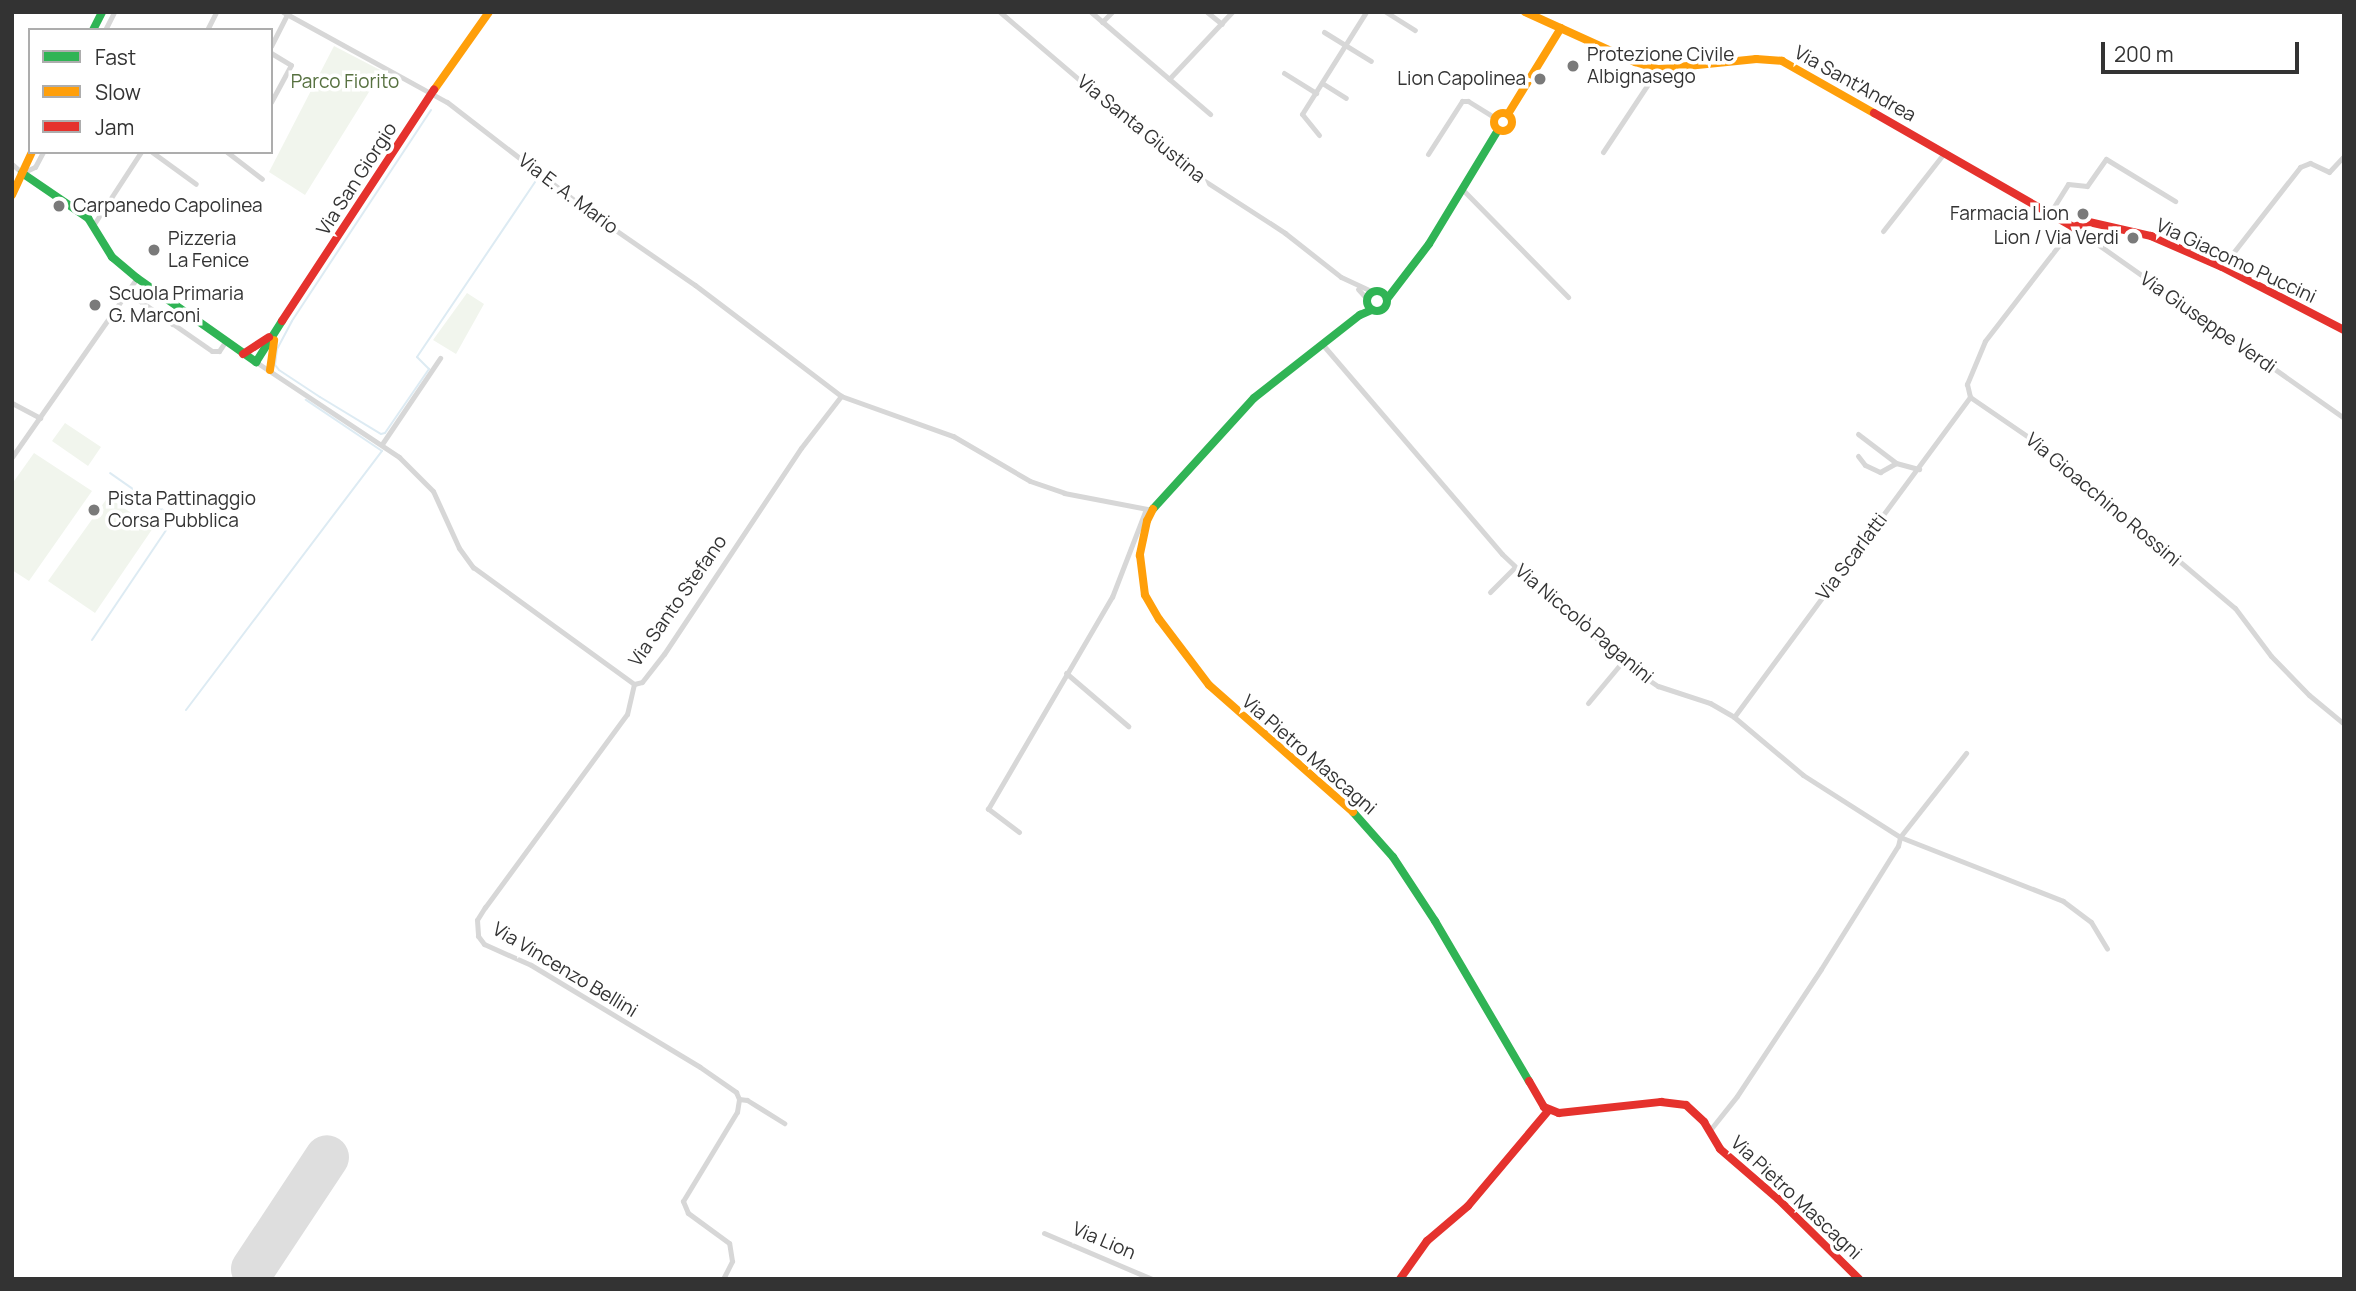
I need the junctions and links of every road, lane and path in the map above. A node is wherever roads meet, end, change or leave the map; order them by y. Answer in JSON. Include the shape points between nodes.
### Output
{"nodes":[{"id":1,"x":102,"y":12,"type":"edge"},
{"id":2,"x":114,"y":12,"type":"edge"},
{"id":3,"x":216,"y":12,"type":"edge"},
{"id":4,"x":489,"y":12,"type":"edge"},
{"id":5,"x":1000,"y":12,"type":"edge"},
{"id":6,"x":1091,"y":12,"type":"edge"},
{"id":7,"x":1112,"y":12,"type":"edge"},
{"id":8,"x":1207,"y":12,"type":"edge"},
{"id":9,"x":1232,"y":12,"type":"edge"},
{"id":10,"x":1366,"y":12,"type":"edge"},
{"id":11,"x":1386,"y":12,"type":"edge"},
{"id":12,"x":1525,"y":12,"type":"edge"},
{"id":13,"x":286,"y":13,"type":"edge"},
{"id":14,"x":1102,"y":22,"type":"junction"},
{"id":15,"x":1222,"y":24,"type":"junction"},
{"id":16,"x":94,"y":28,"type":"edge"},
{"id":17,"x":106,"y":28,"type":"edge"},
{"id":18,"x":208,"y":28,"type":"edge"},
{"id":19,"x":1561,"y":28,"type":"junction"},
{"id":20,"x":1415,"y":30,"type":"dead end"},
{"id":21,"x":1324,"y":32,"type":"dead end"},
{"id":22,"x":273,"y":42,"type":"edge"},
{"id":23,"x":1345,"y":45,"type":"junction"},
{"id":24,"x":273,"y":54,"type":"edge"},
{"id":25,"x":1371,"y":61,"type":"dead end"},
{"id":26,"x":1658,"y":69,"type":"junction"},
{"id":27,"x":1284,"y":73,"type":"dead end"},
{"id":28,"x":1169,"y":79,"type":"junction"},
{"id":29,"x":1322,"y":83,"type":"junction"},
{"id":30,"x":432,"y":92,"type":"junction"},
{"id":31,"x":1316,"y":93,"type":"junction"},
{"id":32,"x":273,"y":98,"type":"edge"},
{"id":33,"x":1346,"y":98,"type":"dead end"},
{"id":34,"x":1210,"y":114,"type":"dead end"},
{"id":35,"x":1507,"y":114,"type":"junction"},
{"id":36,"x":1495,"y":118,"type":"junction"},
{"id":37,"x":1499,"y":130,"type":"junction"},
{"id":38,"x":1319,"y":135,"type":"dead end"},
{"id":39,"x":1602,"y":152,"type":"dead end"},
{"id":40,"x":1945,"y":152,"type":"junction"},
{"id":41,"x":31,"y":154,"type":"edge"},
{"id":42,"x":42,"y":154,"type":"edge"},
{"id":43,"x":140,"y":154,"type":"edge"},
{"id":44,"x":155,"y":154,"type":"edge"},
{"id":45,"x":230,"y":154,"type":"edge"},
{"id":46,"x":1427,"y":154,"type":"dead end"},
{"id":47,"x":2344,"y":156,"type":"edge"},
{"id":48,"x":12,"y":164,"type":"edge"},
{"id":49,"x":22,"y":173,"type":"junction"},
{"id":50,"x":262,"y":179,"type":"dead end"},
{"id":51,"x":196,"y":184,"type":"dead end"},
{"id":52,"x":1462,"y":190,"type":"junction"},
{"id":53,"x":12,"y":195,"type":"edge"},
{"id":54,"x":2175,"y":201,"type":"dead end"},
{"id":55,"x":2050,"y":213,"type":"junction"},
{"id":56,"x":94,"y":224,"type":"junction"},
{"id":57,"x":2073,"y":227,"type":"junction"},
{"id":58,"x":1883,"y":230,"type":"dead end"},
{"id":59,"x":2222,"y":267,"type":"junction"},
{"id":60,"x":137,"y":278,"type":"junction"},
{"id":61,"x":1394,"y":286,"type":"junction"},
{"id":62,"x":127,"y":292,"type":"junction"},
{"id":63,"x":1568,"y":297,"type":"dead end"},
{"id":64,"x":1372,"y":299,"type":"junction"},
{"id":65,"x":1387,"y":299,"type":"junction"},
{"id":66,"x":182,"y":312,"type":"junction"},
{"id":67,"x":173,"y":324,"type":"junction"},
{"id":68,"x":2344,"y":330,"type":"edge"},
{"id":69,"x":277,"y":331,"type":"junction"},
{"id":70,"x":225,"y":342,"type":"junction"},
{"id":71,"x":1323,"y":345,"type":"junction"},
{"id":72,"x":243,"y":354,"type":"junction"},
{"id":73,"x":440,"y":358,"type":"dead end"},
{"id":74,"x":257,"y":362,"type":"junction"},
{"id":75,"x":270,"y":370,"type":"junction"},
{"id":76,"x":841,"y":396,"type":"junction"},
{"id":77,"x":1970,"y":397,"type":"junction"},
{"id":78,"x":12,"y":403,"type":"edge"},
{"id":79,"x":40,"y":418,"type":"junction"},
{"id":80,"x":2344,"y":418,"type":"edge"},
{"id":81,"x":1858,"y":434,"type":"dead end"},
{"id":82,"x":12,"y":443,"type":"edge"},
{"id":83,"x":382,"y":444,"type":"junction"},
{"id":84,"x":19,"y":447,"type":"junction"},
{"id":85,"x":1858,"y":456,"type":"dead end"},
{"id":86,"x":12,"y":457,"type":"edge"},
{"id":87,"x":1896,"y":463,"type":"junction"},
{"id":88,"x":1919,"y":469,"type":"junction"},
{"id":89,"x":1149,"y":509,"type":"junction"},
{"id":90,"x":1140,"y":532,"type":"junction"},
{"id":91,"x":1515,"y":567,"type":"junction"},
{"id":92,"x":1490,"y":592,"type":"dead end"},
{"id":93,"x":1623,"y":661,"type":"junction"},
{"id":94,"x":1066,"y":673,"type":"junction"},
{"id":95,"x":634,"y":684,"type":"junction"},
{"id":96,"x":1588,"y":703,"type":"dead end"},
{"id":97,"x":1734,"y":717,"type":"junction"},
{"id":98,"x":2344,"y":724,"type":"edge"},
{"id":99,"x":1128,"y":726,"type":"dead end"},
{"id":100,"x":1966,"y":753,"type":"dead end"},
{"id":101,"x":1019,"y":832,"type":"dead end"},
{"id":102,"x":1900,"y":837,"type":"junction"},
{"id":103,"x":2108,"y":949,"type":"dead end"},
{"id":104,"x":739,"y":1099,"type":"junction"},
{"id":105,"x":1548,"y":1111,"type":"junction"},
{"id":106,"x":783,"y":1123,"type":"dead end"},
{"id":107,"x":1710,"y":1130,"type":"junction"},
{"id":108,"x":1044,"y":1233,"type":"dead end"},
{"id":109,"x":723,"y":1279,"type":"edge"},
{"id":110,"x":1152,"y":1279,"type":"edge"},
{"id":111,"x":1400,"y":1279,"type":"edge"},
{"id":112,"x":1859,"y":1279,"type":"edge"}],
"edges":[{"from":1,"to":16,"type":"street"},
{"from":2,"to":17,"type":"street"},
{"from":3,"to":18,"type":"street"},
{"from":4,"to":30,"type":"street","name":"Via San Giorgio"},
{"from":5,"to":64,"type":"street","name":"Via Santa Giustina","via":[[1177,163],[1285,233]]},
{"from":6,"to":14,"type":"street"},
{"from":7,"to":14,"type":"street"},
{"from":8,"to":15,"type":"street"},
{"from":9,"to":15,"type":"street"},
{"from":10,"to":23,"type":"street"},
{"from":11,"to":20,"type":"street"},
{"from":12,"to":19,"type":"street","name":"Via Sant'Andrea"},
{"from":13,"to":22,"type":"street"},
{"from":13,"to":30,"type":"street","name":"Via E. A. Mario"},
{"from":14,"to":28,"type":"street"},
{"from":15,"to":28,"type":"street"},
{"from":19,"to":26,"type":"street","name":"Via Sant'Andrea"},
{"from":19,"to":35,"type":"street"},
{"from":21,"to":23,"type":"street"},
{"from":23,"to":25,"type":"street"},
{"from":23,"to":29,"type":"street"},
{"from":24,"to":32,"type":"street","via":[[291,65]]},
{"from":26,"to":39,"type":"street"},
{"from":26,"to":40,"type":"street","name":"Via Sant'Andrea","via":[[1756,59],[1782,61]]},
{"from":27,"to":31,"type":"street"},
{"from":28,"to":34,"type":"street"},
{"from":29,"to":31,"type":"street"},
{"from":29,"to":33,"type":"street"},
{"from":30,"to":69,"type":"street","name":"Via San Giorgio"},
{"from":30,"to":76,"type":"street","name":"Via E. A. Mario"},
{"from":31,"to":38,"type":"street","via":[[1302,114]]},
{"from":35,"to":36,"type":"street"},
{"from":35,"to":37,"type":"street","via":[[1511,127]]},
{"from":36,"to":37,"type":"street"},
{"from":36,"to":46,"type":"street","via":[[1463,100]]},
{"from":37,"to":52,"type":"street"},
{"from":40,"to":55,"type":"street","name":"Via Sant'Andrea"},
{"from":40,"to":58,"type":"street"},
{"from":41,"to":49,"type":"street"},
{"from":42,"to":49,"type":"street","via":[[35,167]]},
{"from":43,"to":56,"type":"street"},
{"from":44,"to":51,"type":"street"},
{"from":45,"to":50,"type":"street"},
{"from":47,"to":59,"type":"street","via":[[2329,172],[2310,163],[2300,167]]},
{"from":48,"to":49,"type":"street"},
{"from":49,"to":53,"type":"street"},
{"from":49,"to":56,"type":"street","name":"Via Santo Stefano"},
{"from":52,"to":61,"type":"street","via":[[1429,244]]},
{"from":52,"to":63,"type":"street"},
{"from":54,"to":55,"type":"street","via":[[2106,159],[2087,186],[2068,184]]},
{"from":55,"to":57,"type":"street","name":"Via Sant'Andrea"},
{"from":56,"to":60,"type":"street","name":"Via Santo Stefano","via":[[111,257]]},
{"from":57,"to":59,"type":"street","name":"Via Giacomo Puccini","via":[[2089,222],[2140,233]]},
{"from":57,"to":77,"type":"street","via":[[1985,341],[1967,384]]},
{"from":57,"to":80,"type":"street","name":"Via Giuseppe Verdi"},
{"from":59,"to":68,"type":"street","name":"Via Giacomo Puccini"},
{"from":60,"to":62,"type":"street"},
{"from":60,"to":66,"type":"street","name":"Via Santo Stefano"},
{"from":61,"to":64,"type":"street","name":"Via Pietro Mascagni"},
{"from":61,"to":65,"type":"street"},
{"from":62,"to":67,"type":"street"},
{"from":62,"to":79,"type":"street"},
{"from":64,"to":65,"type":"street"},
{"from":64,"to":65,"type":"street","via":[[1383,309]]},
{"from":64,"to":71,"type":"street","name":"Via Pietro Mascagni"},
{"from":66,"to":67,"type":"street"},
{"from":66,"to":70,"type":"street","name":"Via Santo Stefano"},
{"from":67,"to":70,"type":"street","via":[[212,351],[219,351]]},
{"from":69,"to":72,"type":"street","name":"Via San Giorgio"},
{"from":69,"to":74,"type":"street","name":"Via San Giorgio"},
{"from":69,"to":75,"type":"street","name":"Via San Giorgio"},
{"from":70,"to":72,"type":"street","name":"Via Santo Stefano"},
{"from":71,"to":89,"type":"street","name":"Via Pietro Mascagni","via":[[1241,410]]},
{"from":71,"to":91,"type":"street","name":"Via Niccolò Paganini"},
{"from":72,"to":74,"type":"street","name":"Via Santo Stefano"},
{"from":73,"to":83,"type":"street"},
{"from":74,"to":75,"type":"street","name":"Via Santo Stefano"},
{"from":75,"to":83,"type":"street","name":"Via Santo Stefano"},
{"from":76,"to":89,"type":"street","via":[[953,436],[1030,481],[1064,493]]},
{"from":76,"to":95,"type":"street","name":"Via Santo Stefano","via":[[801,448],[664,654],[642,682]]},
{"from":77,"to":88,"type":"street","name":"Via Scarlatti"},
{"from":77,"to":98,"type":"street","name":"Via Gioacchino Rossini","via":[[2049,451],[2179,564],[2216,590],[2299,685]]},
{"from":78,"to":79,"type":"street"},
{"from":79,"to":84,"type":"street"},
{"from":81,"to":87,"type":"street"},
{"from":82,"to":84,"type":"street"},
{"from":83,"to":95,"type":"street","name":"Via Santo Stefano","via":[[433,491],[459,548],[473,567]]},
{"from":84,"to":86,"type":"street"},
{"from":85,"to":87,"type":"street","via":[[1880,472]]},
{"from":87,"to":88,"type":"street"},
{"from":88,"to":97,"type":"street","name":"Via Scarlatti"},
{"from":89,"to":90,"type":"street","name":"Via Pietro Mascagni"},
{"from":90,"to":94,"type":"street","name":"Via Pietro Mascagni","via":[[1112,597]]},
{"from":90,"to":105,"type":"street","name":"Via Pietro Mascagni","via":[[1142,582],[1159,619],[1223,699],[1344,802],[1394,857]]},
{"from":91,"to":92,"type":"street"},
{"from":91,"to":93,"type":"street","name":"Via Niccolò Paganini"},
{"from":93,"to":96,"type":"street"},
{"from":93,"to":97,"type":"street","name":"Via Niccolò Paganini","via":[[1658,686],[1698,698]]},
{"from":94,"to":99,"type":"street"},
{"from":94,"to":101,"type":"street","name":"Via Pietro Mascagni","via":[[988,809]]},
{"from":95,"to":104,"type":"street","name":"Via Vincenzo Bellini","via":[[627,715],[485,907],[478,920],[478,936],[484,944],[531,965],[700,1067],[736,1092]]},
{"from":97,"to":102,"type":"street","name":"Via Niccolò Paganini","via":[[1803,775]]},
{"from":100,"to":102,"type":"street"},
{"from":102,"to":103,"type":"street","name":"Via Niccolò Paganini","via":[[2063,901],[2091,922]]},
{"from":102,"to":107,"type":"street","via":[[1821,969]]},
{"from":104,"to":106,"type":"street","name":"Via Vincenzo Bellini"},
{"from":104,"to":109,"type":"street","via":[[737,1111],[683,1201],[688,1213],[729,1244],[732,1261]]},
{"from":105,"to":107,"type":"street","name":"Via Pietro Mascagni","via":[[1678,1103],[1693,1110]]},
{"from":105,"to":111,"type":"street","via":[[1468,1206],[1427,1241]]},
{"from":107,"to":112,"type":"street","name":"Via Pietro Mascagni","via":[[1729,1158]]},
{"from":108,"to":110,"type":"street","name":"Via Lion"}]}
